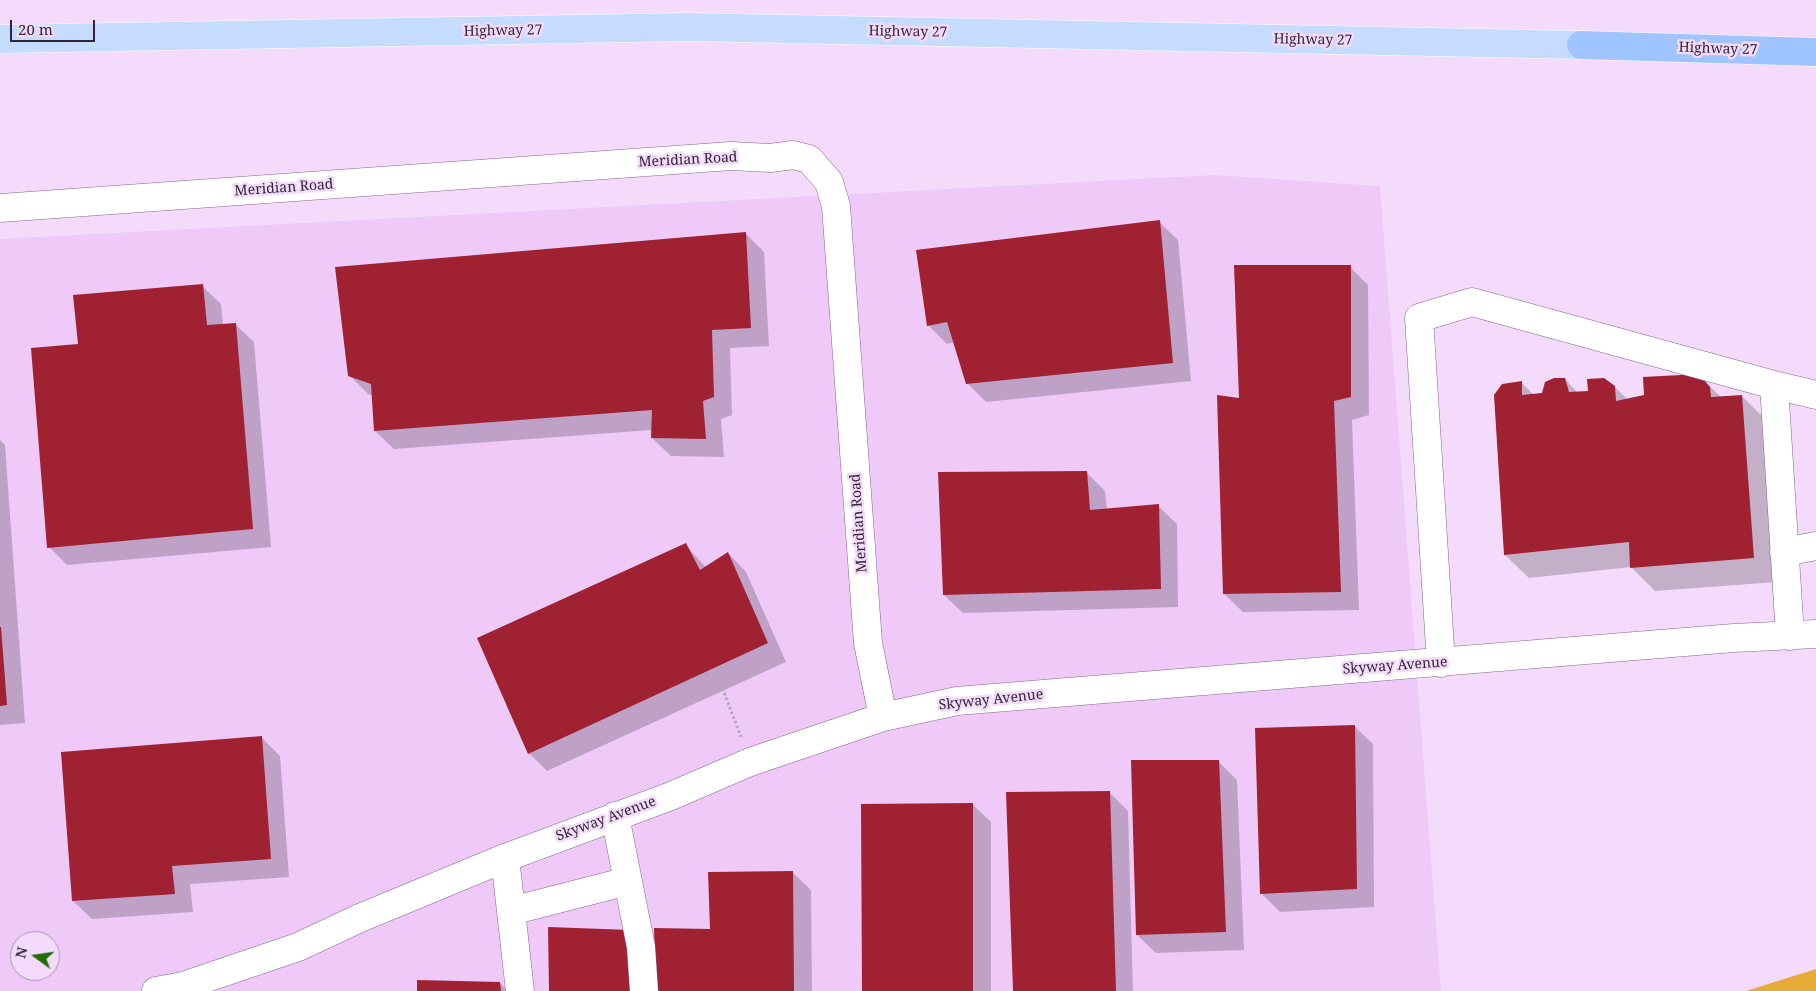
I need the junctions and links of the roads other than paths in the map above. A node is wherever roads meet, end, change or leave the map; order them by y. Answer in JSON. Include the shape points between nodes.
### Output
{"nodes":[{"id":1,"x":0,"y":39,"type":"edge"},
{"id":2,"x":1581,"y":45,"type":"joint"},
{"id":3,"x":1816,"y":52,"type":"edge"},
{"id":4,"x":0,"y":208,"type":"edge"},
{"id":5,"x":1774,"y":385,"type":"junction"},
{"id":6,"x":1816,"y":395,"type":"edge"},
{"id":7,"x":1816,"y":546,"type":"edge"},
{"id":8,"x":1784,"y":552,"type":"junction"},
{"id":9,"x":1803,"y":635,"type":"edge"},
{"id":10,"x":1441,"y":663,"type":"junction"},
{"id":11,"x":883,"y":716,"type":"junction"},
{"id":12,"x":615,"y":816,"type":"junction"},
{"id":13,"x":505,"y":858,"type":"junction"},
{"id":14,"x":628,"y":881,"type":"junction"},
{"id":15,"x":511,"y":911,"type":"junction"},
{"id":16,"x":156,"y":991,"type":"edge"},
{"id":17,"x":520,"y":991,"type":"edge"},
{"id":18,"x":644,"y":991,"type":"edge"}],
"edges":[{"from":1,"to":2,"type":"main road","name":"Highway 27","via":[[688,27]]},
{"from":2,"to":3,"type":"highway","name":"Highway 27"},
{"from":4,"to":11,"type":"street","name":"Meridian Road","via":[[731,156],[770,158],[793,155],[809,159],[829,182],[836,206],[868,643]]},
{"from":5,"to":6,"type":"street"},
{"from":5,"to":8,"type":"street"},
{"from":5,"to":10,"type":"street","via":[[1472,302],[1419,318]]},
{"from":7,"to":8,"type":"street"},
{"from":8,"to":9,"type":"street"},
{"from":9,"to":10,"type":"street","name":"Skyway Avenue"},
{"from":10,"to":11,"type":"street","name":"Skyway Avenue","via":[[957,701]]},
{"from":11,"to":12,"type":"street","name":"Skyway Avenue","via":[[750,762]]},
{"from":12,"to":13,"type":"street","name":"Skyway Avenue"},
{"from":12,"to":14,"type":"street"},
{"from":13,"to":15,"type":"street"},
{"from":13,"to":16,"type":"street","name":"Skyway Avenue","via":[[298,947],[183,986]]},
{"from":14,"to":15,"type":"street"},
{"from":14,"to":18,"type":"street","via":[[642,947]]},
{"from":15,"to":17,"type":"street"}]}
